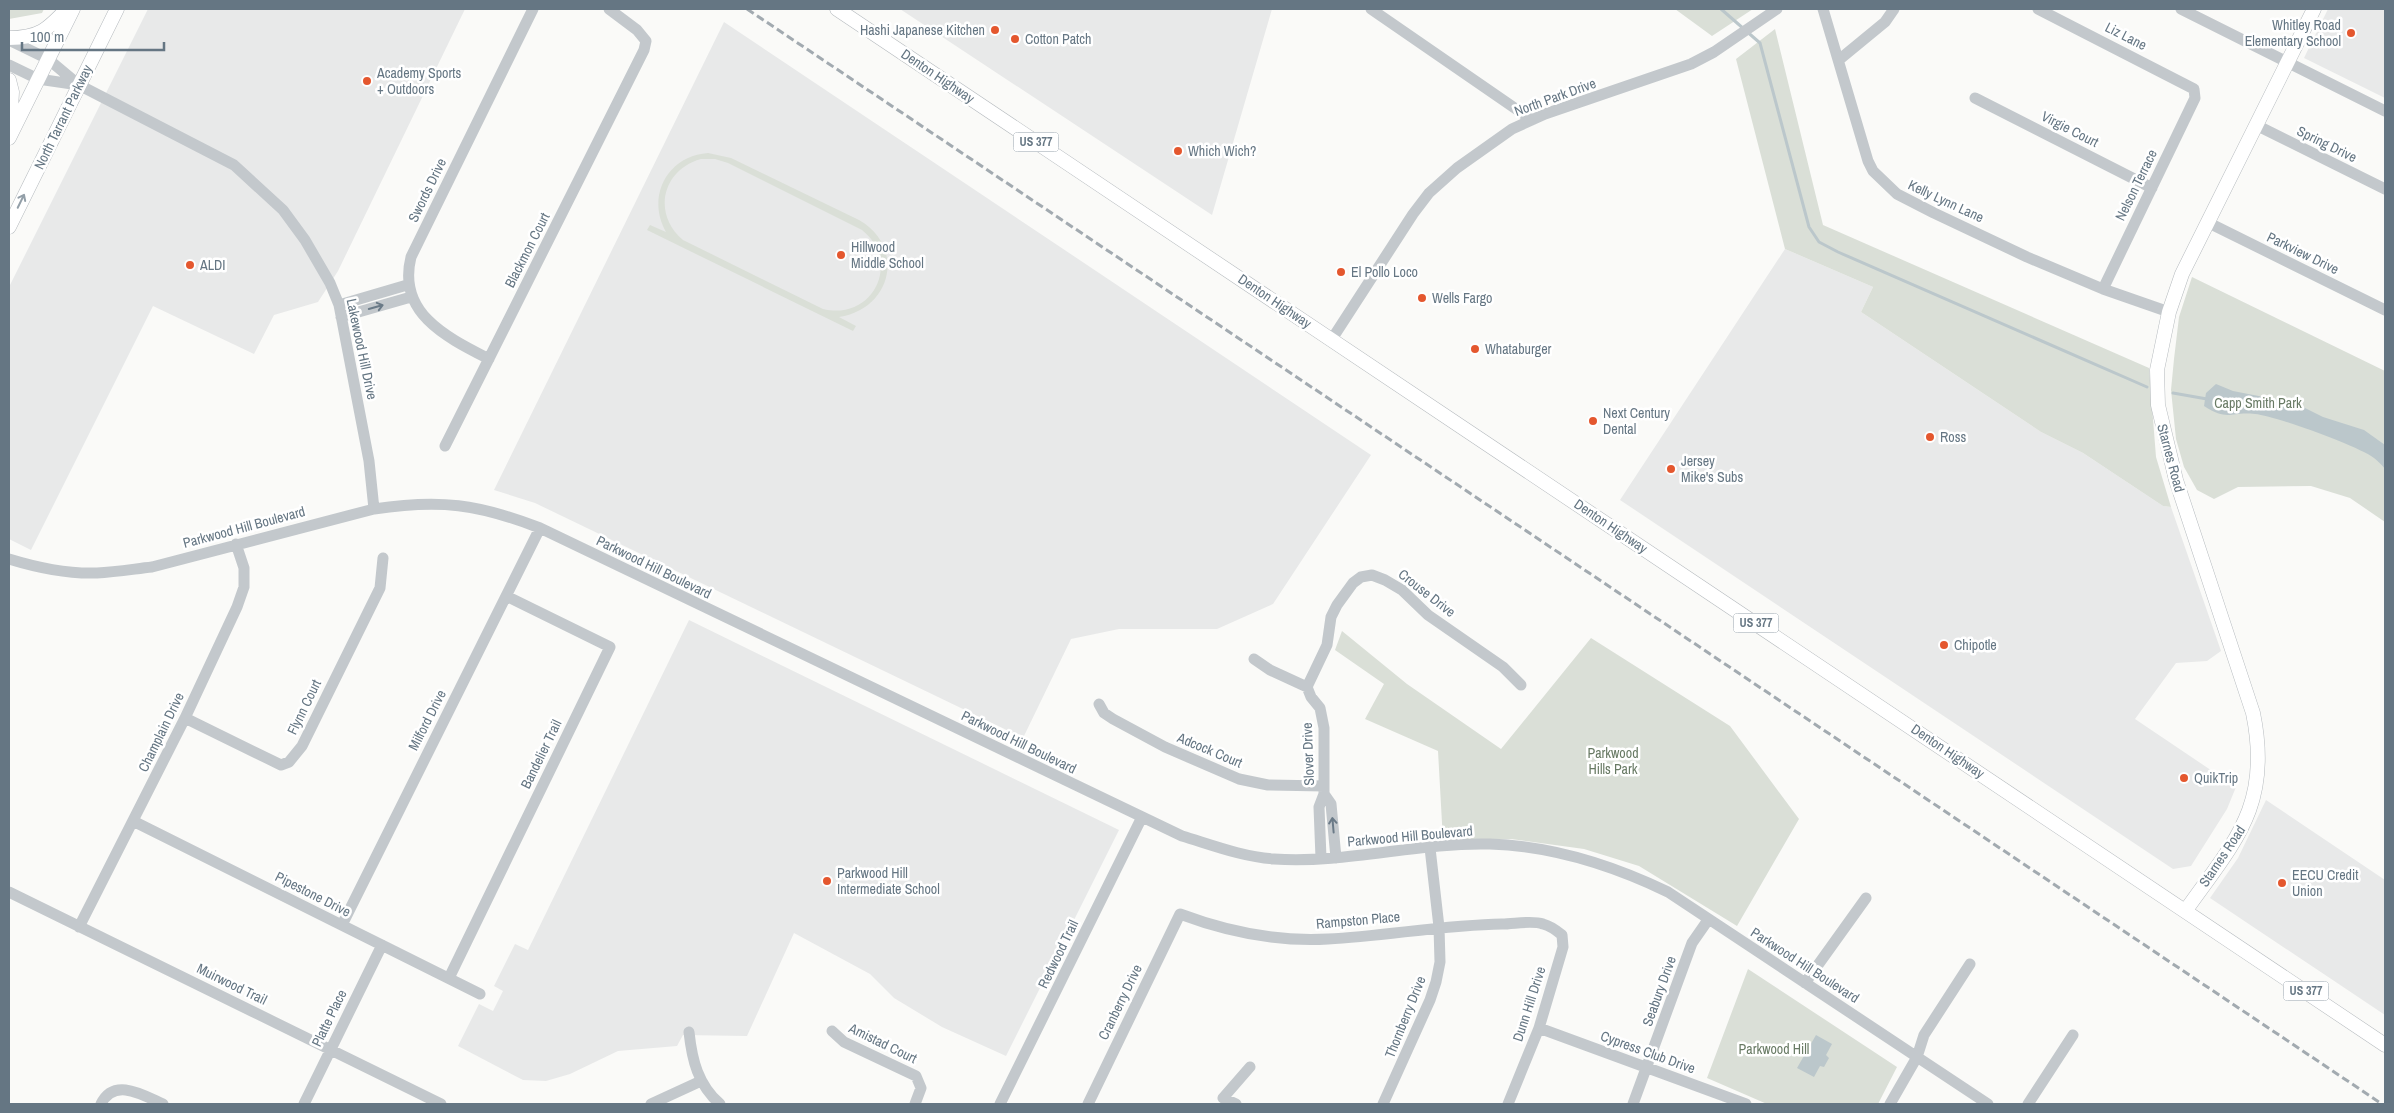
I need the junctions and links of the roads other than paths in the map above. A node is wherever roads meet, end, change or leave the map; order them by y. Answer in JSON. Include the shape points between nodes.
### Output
{"nodes":[{"id":1,"x":67,"y":9,"type":"edge"},
{"id":2,"x":73,"y":9,"type":"edge"},
{"id":3,"x":117,"y":9,"type":"edge"},
{"id":4,"x":533,"y":9,"type":"edge"},
{"id":5,"x":609,"y":9,"type":"edge"},
{"id":6,"x":837,"y":9,"type":"edge"},
{"id":7,"x":1371,"y":9,"type":"edge"},
{"id":8,"x":1776,"y":9,"type":"edge"},
{"id":9,"x":1824,"y":9,"type":"edge"},
{"id":10,"x":1894,"y":9,"type":"edge"},
{"id":11,"x":2038,"y":9,"type":"edge"},
{"id":12,"x":2182,"y":9,"type":"edge"},
{"id":13,"x":2314,"y":9,"type":"edge"},
{"id":14,"x":9,"y":39,"type":"edge"},
{"id":15,"x":48,"y":59,"type":"junction"},
{"id":16,"x":1840,"y":59,"type":"junction"},
{"id":17,"x":2288,"y":61,"type":"junction"},
{"id":18,"x":9,"y":65,"type":"edge"},
{"id":19,"x":38,"y":79,"type":"junction"},
{"id":20,"x":9,"y":80,"type":"edge"},
{"id":21,"x":79,"y":85,"type":"junction"},
{"id":22,"x":2196,"y":94,"type":"joint"},
{"id":23,"x":1975,"y":98,"type":"dead end"},
{"id":24,"x":2385,"y":111,"type":"edge"},
{"id":25,"x":1532,"y":120,"type":"junction"},
{"id":26,"x":2256,"y":125,"type":"junction"},
{"id":27,"x":9,"y":138,"type":"edge"},
{"id":28,"x":2152,"y":188,"type":"junction"},
{"id":29,"x":2385,"y":189,"type":"edge"},
{"id":30,"x":2207,"y":222,"type":"junction"},
{"id":31,"x":9,"y":226,"type":"edge"},
{"id":32,"x":408,"y":284,"type":"junction"},
{"id":33,"x":2103,"y":289,"type":"junction"},
{"id":34,"x":411,"y":297,"type":"junction"},
{"id":35,"x":339,"y":305,"type":"junction"},
{"id":36,"x":2385,"y":310,"type":"edge"},
{"id":37,"x":2169,"y":312,"type":"junction"},
{"id":38,"x":341,"y":317,"type":"junction"},
{"id":39,"x":1332,"y":339,"type":"junction"},
{"id":40,"x":489,"y":358,"type":"junction"},
{"id":41,"x":445,"y":446,"type":"dead end"},
{"id":42,"x":374,"y":509,"type":"junction"},
{"id":43,"x":540,"y":528,"type":"junction"},
{"id":44,"x":236,"y":544,"type":"junction"},
{"id":45,"x":384,"y":558,"type":"dead end"},
{"id":46,"x":9,"y":559,"type":"edge"},
{"id":47,"x":506,"y":596,"type":"junction"},
{"id":48,"x":1254,"y":659,"type":"dead end"},
{"id":49,"x":1521,"y":685,"type":"dead end"},
{"id":50,"x":1307,"y":687,"type":"junction"},
{"id":51,"x":1099,"y":704,"type":"dead end"},
{"id":52,"x":185,"y":718,"type":"junction"},
{"id":53,"x":1324,"y":790,"type":"junction"},
{"id":54,"x":1142,"y":818,"type":"junction"},
{"id":55,"x":133,"y":821,"type":"junction"},
{"id":56,"x":1430,"y":848,"type":"junction"},
{"id":57,"x":1322,"y":858,"type":"junction"},
{"id":58,"x":1336,"y":858,"type":"junction"},
{"id":59,"x":9,"y":892,"type":"edge"},
{"id":60,"x":1866,"y":898,"type":"dead end"},
{"id":61,"x":2186,"y":910,"type":"junction"},
{"id":62,"x":1180,"y":914,"type":"joint"},
{"id":63,"x":1708,"y":920,"type":"junction"},
{"id":64,"x":1542,"y":923,"type":"joint"},
{"id":65,"x":342,"y":925,"type":"junction"},
{"id":66,"x":79,"y":926,"type":"junction"},
{"id":67,"x":1439,"y":927,"type":"junction"},
{"id":68,"x":382,"y":945,"type":"junction"},
{"id":69,"x":1970,"y":964,"type":"dead end"},
{"id":70,"x":448,"y":978,"type":"junction"},
{"id":71,"x":1805,"y":983,"type":"junction"},
{"id":72,"x":480,"y":994,"type":"dead end"},
{"id":73,"x":1539,"y":1028,"type":"junction"},
{"id":74,"x":832,"y":1031,"type":"dead end"},
{"id":75,"x":689,"y":1032,"type":"dead end"},
{"id":76,"x":2073,"y":1035,"type":"dead end"},
{"id":77,"x":2385,"y":1045,"type":"edge"},
{"id":78,"x":331,"y":1050,"type":"junction"},
{"id":79,"x":1917,"y":1056,"type":"junction"},
{"id":80,"x":1250,"y":1066,"type":"dead end"},
{"id":81,"x":1647,"y":1068,"type":"junction"},
{"id":82,"x":701,"y":1081,"type":"junction"},
{"id":83,"x":101,"y":1104,"type":"edge"},
{"id":84,"x":163,"y":1104,"type":"edge"},
{"id":85,"x":304,"y":1104,"type":"edge"},
{"id":86,"x":441,"y":1104,"type":"edge"},
{"id":87,"x":651,"y":1104,"type":"edge"},
{"id":88,"x":720,"y":1104,"type":"edge"},
{"id":89,"x":915,"y":1104,"type":"edge"},
{"id":90,"x":1000,"y":1104,"type":"edge"},
{"id":91,"x":1088,"y":1104,"type":"edge"},
{"id":92,"x":1236,"y":1104,"type":"edge"},
{"id":93,"x":1384,"y":1104,"type":"edge"},
{"id":94,"x":1508,"y":1104,"type":"edge"},
{"id":95,"x":1633,"y":1104,"type":"edge"},
{"id":96,"x":1746,"y":1104,"type":"edge"},
{"id":97,"x":1890,"y":1104,"type":"edge"},
{"id":98,"x":1988,"y":1104,"type":"edge"},
{"id":99,"x":2028,"y":1104,"type":"edge"}],
"edges":[{"from":1,"to":14,"type":"main road","via":[[41,34]]},
{"from":2,"to":15,"type":"main road"},
{"from":3,"to":21,"type":"main road","name":"North Tarrant Parkway"},
{"from":4,"to":32,"type":"street","name":"Swords Drive","via":[[411,256]]},
{"from":5,"to":40,"type":"street","name":"Blackmon Court","via":[[646,41],[636,67]]},
{"from":6,"to":39,"type":"main road","name":"Denton Highway","number":"US 377"},
{"from":7,"to":25,"type":"street"},
{"from":8,"to":25,"type":"street","name":"North Park Drive","via":[[1692,64]]},
{"from":9,"to":16,"type":"street","name":"Kelly Lynn Lane"},
{"from":10,"to":16,"type":"street","via":[[1884,22]]},
{"from":11,"to":22,"type":"street","name":"Liz Lane","via":[[2189,84]]},
{"from":12,"to":17,"type":"street"},
{"from":13,"to":17,"type":"main road","name":"Starnes Road"},
{"from":14,"to":15,"type":"street"},
{"from":15,"to":19,"type":"main road"},
{"from":15,"to":21,"type":"street"},
{"from":16,"to":33,"type":"street","name":"Kelly Lynn Lane","via":[[1868,161],[1873,171],[1897,194]]},
{"from":17,"to":24,"type":"street"},
{"from":17,"to":26,"type":"main road","name":"Starnes Road"},
{"from":18,"to":19,"type":"street"},
{"from":19,"to":21,"type":"street"},
{"from":19,"to":27,"type":"main road"},
{"from":20,"to":27,"type":"main road","via":[[13,107]]},
{"from":31,"to":21,"type":"main road","name":"North Tarrant Parkway","one_way":true},
{"from":21,"to":35,"type":"street","name":"Lakewood Hill Drive","via":[[234,165],[265,191],[305,240]]},
{"from":22,"to":28,"type":"street","name":"Nelson Terrace"},
{"from":23,"to":28,"type":"street","name":"Virgie Court"},
{"from":25,"to":39,"type":"street","name":"North Park Drive","via":[[1505,134],[1457,168],[1429,193]]},
{"from":26,"to":29,"type":"street","name":"Spring Drive"},
{"from":26,"to":30,"type":"main road","name":"Starnes Road"},
{"from":28,"to":33,"type":"street","name":"Nelson Terrace"},
{"from":30,"to":36,"type":"street","name":"Parkview Drive"},
{"from":30,"to":37,"type":"main road","name":"Starnes Road","via":[[2182,274]]},
{"from":32,"to":34,"type":"street","name":"Swords Drive"},
{"from":32,"to":35,"type":"street"},
{"from":33,"to":37,"type":"street","name":"Kelly Lynn Lane"},
{"from":38,"to":34,"type":"street","one_way":true},
{"from":34,"to":40,"type":"street","name":"Swords Drive","via":[[427,320],[453,340]]},
{"from":35,"to":38,"type":"street","name":"Lakewood Hill Drive"},
{"from":37,"to":61,"type":"main road","name":"Starnes Road","via":[[2157,370],[2158,405],[2176,480],[2253,713],[2258,757],[2254,801],[2242,829]]},
{"from":38,"to":42,"type":"street","name":"Lakewood Hill Drive","via":[[369,461]]},
{"from":39,"to":61,"type":"main road","name":"Denton Highway","number":"US 377"},
{"from":40,"to":41,"type":"street","name":"Blackmon Court"},
{"from":42,"to":43,"type":"street","name":"Parkwood Hill Boulevard","via":[[448,503],[478,507]]},
{"from":42,"to":44,"type":"street","name":"Parkwood Hill Boulevard"},
{"from":43,"to":47,"type":"street","name":"Milford Drive"},
{"from":43,"to":54,"type":"street","name":"Parkwood Hill Boulevard"},
{"from":44,"to":46,"type":"street","name":"Parkwood Hill Boulevard","via":[[152,567],[96,573]]},
{"from":44,"to":52,"type":"street","name":"Champlain Drive","via":[[244,568],[244,588]]},
{"from":45,"to":52,"type":"street","name":"Flynn Court","via":[[380,588],[302,746],[289,762],[281,765]]},
{"from":47,"to":65,"type":"street","name":"Milford Drive"},
{"from":47,"to":70,"type":"street","name":"Bandelier Trail","via":[[610,647]]},
{"from":48,"to":50,"type":"street"},
{"from":49,"to":50,"type":"street","name":"Crouse Drive","via":[[1503,667],[1428,615],[1402,590],[1372,575],[1353,583],[1337,605],[1331,617],[1327,645]]},
{"from":50,"to":53,"type":"street","name":"Slover Drive","via":[[1320,708],[1324,728]]},
{"from":51,"to":53,"type":"street","name":"Adcock Court","via":[[1113,719],[1165,747],[1239,779]]},
{"from":52,"to":55,"type":"street","name":"Champlain Drive"},
{"from":53,"to":57,"type":"street","name":"Slover Drive","via":[[1319,807]]},
{"from":58,"to":53,"type":"street","name":"Slover Drive","one_way":true,"via":[[1331,804]]},
{"from":54,"to":57,"type":"street","name":"Parkwood Hill Boulevard","via":[[1182,836],[1233,851],[1273,859]]},
{"from":54,"to":90,"type":"street","name":"Redwood Trail"},
{"from":55,"to":65,"type":"street","name":"Pipestone Drive"},
{"from":55,"to":66,"type":"street","name":"Champlain Drive"},
{"from":56,"to":58,"type":"street","name":"Parkwood Hill Boulevard"},
{"from":56,"to":63,"type":"street","name":"Parkwood Hill Boulevard","via":[[1488,844],[1575,857],[1640,878],[1668,892]]},
{"from":56,"to":67,"type":"street","name":"Thornberry Drive"},
{"from":57,"to":58,"type":"street","name":"Parkwood Hill Boulevard"},
{"from":59,"to":66,"type":"street","name":"Muirwood Trail"},
{"from":60,"to":71,"type":"street"},
{"from":61,"to":77,"type":"main road","name":"Denton Highway","number":"US 377"},
{"from":62,"to":67,"type":"street","name":"Rampston Place","via":[[1216,928],[1286,938],[1328,939]]},
{"from":62,"to":91,"type":"street","name":"Cranberry Drive"},
{"from":63,"to":71,"type":"street","name":"Parkwood Hill Boulevard"},
{"from":63,"to":81,"type":"street","name":"Seabury Drive","via":[[1692,943]]},
{"from":64,"to":67,"type":"street","name":"Rampston Place"},
{"from":64,"to":73,"type":"street","name":"Dunn Hill Drive","via":[[1562,936],[1564,947]]},
{"from":65,"to":68,"type":"street","name":"Pipestone Drive"},
{"from":66,"to":78,"type":"street","name":"Muirwood Trail"},
{"from":67,"to":93,"type":"street","name":"Thornberry Drive","via":[[1440,962],[1436,982]]},
{"from":68,"to":70,"type":"street","name":"Pipestone Drive"},
{"from":68,"to":78,"type":"street","name":"Platte Place"},
{"from":69,"to":79,"type":"street","via":[[1924,1035]]},
{"from":70,"to":72,"type":"street","name":"Pipestone Drive"},
{"from":71,"to":79,"type":"street","name":"Parkwood Hill Boulevard"},
{"from":73,"to":81,"type":"street","name":"Cypress Club Drive"},
{"from":73,"to":94,"type":"street","name":"Dunn Hill Drive"},
{"from":74,"to":89,"type":"street","name":"Amistad Court","via":[[844,1042],[913,1074],[920,1083],[921,1091]]},
{"from":75,"to":82,"type":"street","via":[[692,1056]]},
{"from":76,"to":99,"type":"street"},
{"from":78,"to":85,"type":"street","name":"Platte Place"},
{"from":78,"to":86,"type":"street","name":"Muirwood Trail"},
{"from":79,"to":97,"type":"street"},
{"from":79,"to":98,"type":"street","name":"Parkwood Hill Boulevard"},
{"from":80,"to":92,"type":"street","via":[[1223,1098]]},
{"from":81,"to":95,"type":"street","name":"Seabury Drive"},
{"from":81,"to":96,"type":"street","name":"Cypress Club Drive"},
{"from":82,"to":87,"type":"street"},
{"from":82,"to":88,"type":"street"},
{"from":83,"to":84,"type":"street","via":[[110,1092],[118,1089],[136,1092]]}]}
